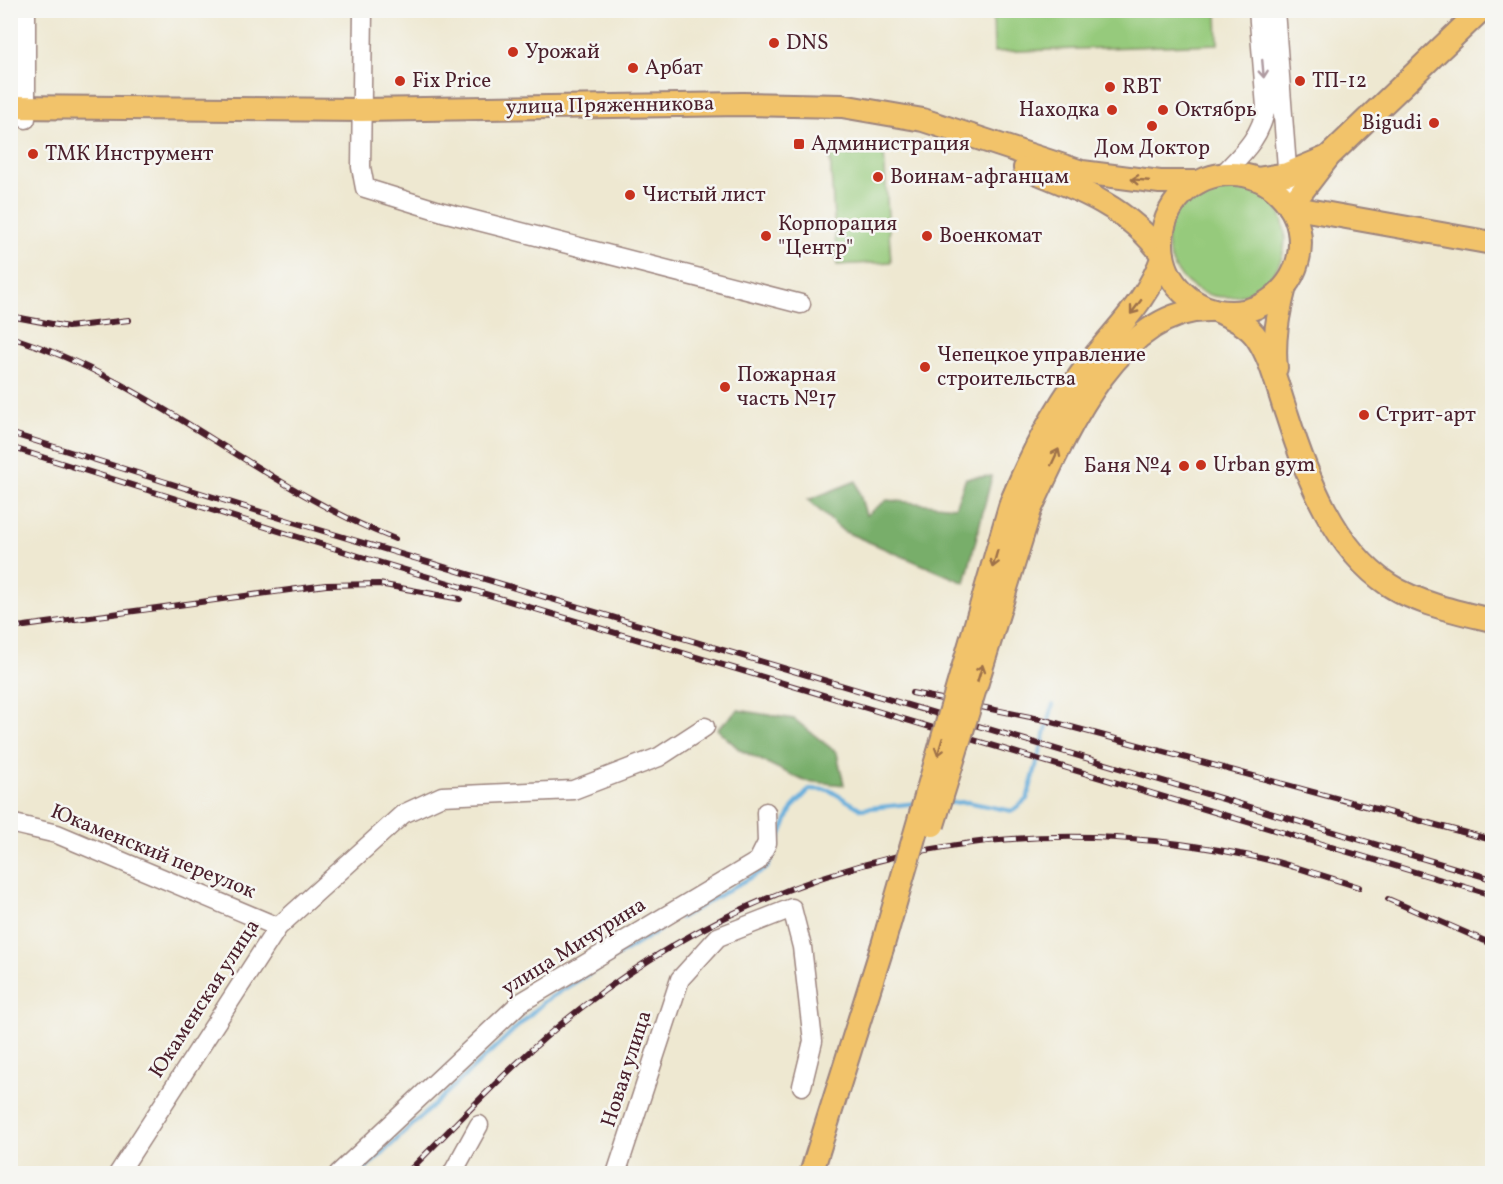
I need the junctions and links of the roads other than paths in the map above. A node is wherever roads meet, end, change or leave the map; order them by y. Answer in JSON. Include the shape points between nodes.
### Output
{"nodes":[{"id":1,"x":27,"y":10,"type":"edge"},
{"id":2,"x":363,"y":10,"type":"edge"},
{"id":3,"x":1258,"y":10,"type":"edge"},
{"id":4,"x":1275,"y":10,"type":"edge"},
{"id":5,"x":1481,"y":10,"type":"edge"},
{"id":6,"x":18,"y":112,"type":"edge"},
{"id":7,"x":362,"y":116,"type":"junction"},
{"id":8,"x":1284,"y":137,"type":"junction"},
{"id":9,"x":1329,"y":156,"type":"junction"},
{"id":10,"x":1223,"y":174,"type":"junction"},
{"id":11,"x":1287,"y":174,"type":"junction"},
{"id":12,"x":1257,"y":179,"type":"junction"},
{"id":13,"x":1198,"y":182,"type":"junction"},
{"id":14,"x":1290,"y":207,"type":"junction"},
{"id":15,"x":1340,"y":214,"type":"junction"},
{"id":16,"x":1492,"y":243,"type":"edge"},
{"id":17,"x":1300,"y":248,"type":"junction"},
{"id":18,"x":1162,"y":256,"type":"junction"},
{"id":19,"x":1285,"y":287,"type":"junction"},
{"id":20,"x":801,"y":304,"type":"dead end"},
{"id":21,"x":1215,"y":311,"type":"junction"},
{"id":22,"x":1279,"y":391,"type":"junction"},
{"id":23,"x":1021,"y":507,"type":"junction"},
{"id":24,"x":1492,"y":620,"type":"edge"},
{"id":25,"x":705,"y":727,"type":"dead end"},
{"id":26,"x":766,"y":812,"type":"dead end"},
{"id":27,"x":10,"y":823,"type":"edge"},
{"id":28,"x":278,"y":927,"type":"junction"},
{"id":29,"x":888,"y":949,"type":"junction"},
{"id":30,"x":802,"y":1086,"type":"dead end"},
{"id":31,"x":479,"y":1125,"type":"dead end"},
{"id":32,"x":118,"y":1173,"type":"edge"},
{"id":33,"x":338,"y":1173,"type":"edge"},
{"id":34,"x":452,"y":1173,"type":"edge"},
{"id":35,"x":616,"y":1173,"type":"edge"},
{"id":36,"x":811,"y":1173,"type":"edge"},
{"id":37,"x":827,"y":1173,"type":"edge"}],
"edges":[{"from":1,"to":6,"type":"street"},
{"from":2,"to":7,"type":"street"},
{"from":3,"to":10,"type":"street","one_way":true,"via":[[1266,107],[1263,122],[1253,141]]},
{"from":4,"to":8,"type":"street"},
{"from":5,"to":9,"type":"main road"},
{"from":6,"to":7,"type":"main road","name":"улица Пряженникова"},
{"from":13,"to":7,"type":"main road","name":"улица Пряженникова","one_way":true,"via":[[1160,182],[1082,172],[923,120],[842,106],[733,104]]},
{"from":7,"to":18,"type":"main road","name":"улица Пряженникова","via":[[781,116],[862,120],[969,148],[1101,201],[1142,228]]},
{"from":7,"to":20,"type":"street","via":[[361,167],[365,188],[442,212]]},
{"from":8,"to":9,"type":"street","via":[[1293,151],[1303,157]]},
{"from":8,"to":11,"type":"street"},
{"from":9,"to":11,"type":"main road"},
{"from":9,"to":14,"type":"main road"},
{"from":10,"to":12,"type":"main road"},
{"from":10,"to":13,"type":"main road"},
{"from":11,"to":12,"type":"main road"},
{"from":11,"to":14,"type":"street"},
{"from":12,"to":14,"type":"main road","via":[[1277,191]]},
{"from":13,"to":18,"type":"main road","via":[[1182,193],[1170,209],[1163,229]]},
{"from":14,"to":15,"type":"main road"},
{"from":14,"to":17,"type":"main road","via":[[1298,225]]},
{"from":15,"to":16,"type":"main road"},
{"from":15,"to":17,"type":"main road","via":[[1310,226]]},
{"from":17,"to":19,"type":"main road","via":[[1298,262]]},
{"from":18,"to":21,"type":"main road","via":[[1183,294]]},
{"from":18,"to":23,"type":"main road","one_way":true,"via":[[1144,297],[1090,363],[1059,409]]},
{"from":19,"to":21,"type":"main road","via":[[1257,308]]},
{"from":19,"to":22,"type":"main road","via":[[1275,350]]},
{"from":21,"to":22,"type":"main road","via":[[1256,336]]},
{"from":23,"to":21,"type":"main road","one_way":true,"via":[[1071,424],[1129,347],[1175,314]]},
{"from":22,"to":24,"type":"main road","via":[[1324,506],[1366,568],[1390,586],[1444,608]]},
{"from":23,"to":29,"type":"main road","bridge":true},
{"from":25,"to":28,"type":"street","name":"Юкаменская улица","via":[[659,757],[573,790],[442,796],[403,814]]},
{"from":26,"to":33,"type":"street","name":"улица Мичурина","via":[[767,843],[758,861],[520,1003]]},
{"from":27,"to":28,"type":"street","name":"Юкаменский переулок","via":[[57,834]]},
{"from":28,"to":32,"type":"street","name":"Юкаменская улица"},
{"from":29,"to":36,"type":"main road"},
{"from":29,"to":37,"type":"main road"},
{"from":30,"to":35,"type":"street","name":"Новая улица","via":[[813,1041],[802,947],[792,908],[718,936],[680,979]]},
{"from":31,"to":34,"type":"street"}]}
